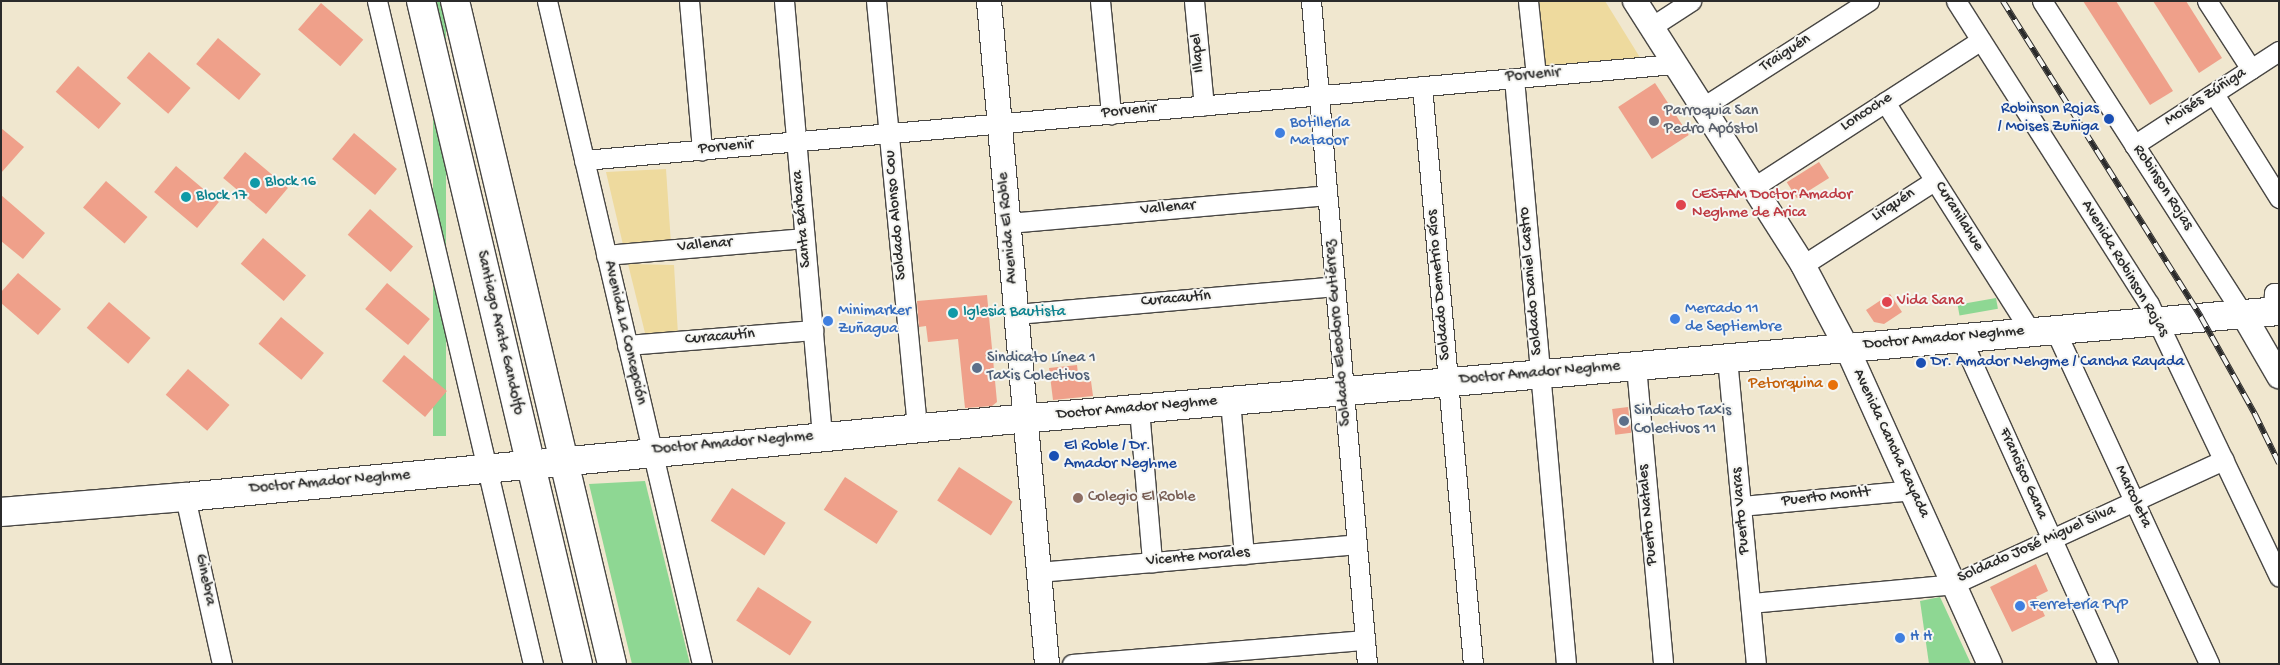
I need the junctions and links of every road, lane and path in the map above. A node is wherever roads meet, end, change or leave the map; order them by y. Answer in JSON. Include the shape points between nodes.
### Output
{"nodes":[{"id":1,"x":377,"y":1,"type":"edge"},
{"id":2,"x":421,"y":1,"type":"edge"},
{"id":3,"x":455,"y":1,"type":"edge"},
{"id":4,"x":546,"y":1,"type":"edge"},
{"id":5,"x":689,"y":1,"type":"edge"},
{"id":6,"x":784,"y":1,"type":"edge"},
{"id":7,"x":876,"y":1,"type":"edge"},
{"id":8,"x":990,"y":1,"type":"edge"},
{"id":9,"x":1100,"y":1,"type":"edge"},
{"id":10,"x":1194,"y":1,"type":"edge"},
{"id":11,"x":1310,"y":1,"type":"edge"},
{"id":12,"x":1528,"y":1,"type":"edge"},
{"id":13,"x":1635,"y":1,"type":"edge"},
{"id":14,"x":1691,"y":1,"type":"edge"},
{"id":15,"x":1869,"y":1,"type":"edge"},
{"id":16,"x":1956,"y":1,"type":"edge"},
{"id":17,"x":2042,"y":1,"type":"edge"},
{"id":18,"x":2207,"y":1,"type":"edge"},
{"id":19,"x":1651,"y":27,"type":"junction"},
{"id":20,"x":1981,"y":40,"type":"junction"},
{"id":21,"x":2279,"y":51,"type":"edge"},
{"id":22,"x":1675,"y":64,"type":"junction"},
{"id":23,"x":2251,"y":69,"type":"junction"},
{"id":24,"x":1536,"y":76,"type":"junction"},
{"id":25,"x":1514,"y":78,"type":"junction"},
{"id":26,"x":1422,"y":86,"type":"junction"},
{"id":27,"x":2214,"y":94,"type":"junction"},
{"id":28,"x":1318,"y":95,"type":"junction"},
{"id":29,"x":1885,"y":102,"type":"junction"},
{"id":30,"x":1204,"y":106,"type":"junction"},
{"id":31,"x":1703,"y":107,"type":"junction"},
{"id":32,"x":1111,"y":114,"type":"junction"},
{"id":33,"x":1000,"y":123,"type":"junction"},
{"id":34,"x":889,"y":133,"type":"junction"},
{"id":35,"x":797,"y":141,"type":"junction"},
{"id":36,"x":2134,"y":145,"type":"junction"},
{"id":37,"x":702,"y":150,"type":"junction"},
{"id":38,"x":584,"y":160,"type":"junction"},
{"id":39,"x":1934,"y":180,"type":"junction"},
{"id":40,"x":1754,"y":187,"type":"junction"},
{"id":41,"x":1327,"y":195,"type":"junction"},
{"id":42,"x":2279,"y":198,"type":"edge"},
{"id":43,"x":1009,"y":223,"type":"junction"},
{"id":44,"x":804,"y":238,"type":"junction"},
{"id":45,"x":606,"y":254,"type":"junction"},
{"id":46,"x":1803,"y":265,"type":"junction"},
{"id":47,"x":1335,"y":286,"type":"junction"},
{"id":48,"x":2277,"y":305,"type":"edge"},
{"id":49,"x":1017,"y":314,"type":"junction"},
{"id":50,"x":2243,"y":314,"type":"junction"},
{"id":51,"x":2158,"y":321,"type":"junction"},
{"id":52,"x":813,"y":330,"type":"junction"},
{"id":53,"x":2043,"y":331,"type":"junction"},
{"id":54,"x":1961,"y":338,"type":"junction"},
{"id":55,"x":627,"y":345,"type":"junction"},
{"id":56,"x":1846,"y":348,"type":"junction"},
{"id":57,"x":1727,"y":358,"type":"junction"},
{"id":58,"x":1636,"y":366,"type":"junction"},
{"id":59,"x":1540,"y":374,"type":"junction"},
{"id":60,"x":2279,"y":376,"type":"edge"},
{"id":61,"x":1448,"y":382,"type":"junction"},
{"id":62,"x":1344,"y":391,"type":"junction"},
{"id":63,"x":1230,"y":401,"type":"junction"},
{"id":64,"x":1139,"y":409,"type":"junction"},
{"id":65,"x":1026,"y":418,"type":"junction"},
{"id":66,"x":917,"y":428,"type":"junction"},
{"id":67,"x":822,"y":436,"type":"junction"},
{"id":68,"x":652,"y":452,"type":"junction"},
{"id":69,"x":2224,"y":460,"type":"junction"},
{"id":70,"x":564,"y":462,"type":"junction"},
{"id":71,"x":530,"y":465,"type":"junction"},
{"id":72,"x":487,"y":469,"type":"junction"},
{"id":73,"x":1912,"y":490,"type":"junction"},
{"id":74,"x":185,"y":497,"type":"junction"},
{"id":75,"x":2134,"y":501,"type":"junction"},
{"id":76,"x":1741,"y":506,"type":"junction"},
{"id":77,"x":1,"y":512,"type":"edge"},
{"id":78,"x":2051,"y":539,"type":"junction"},
{"id":79,"x":1357,"y":544,"type":"junction"},
{"id":80,"x":1244,"y":554,"type":"junction"},
{"id":81,"x":1152,"y":562,"type":"junction"},
{"id":82,"x":1040,"y":572,"type":"junction"},
{"id":83,"x":2279,"y":577,"type":"edge"},
{"id":84,"x":1954,"y":584,"type":"junction"},
{"id":85,"x":1751,"y":603,"type":"junction"},
{"id":86,"x":1365,"y":640,"type":"junction"},
{"id":87,"x":222,"y":664,"type":"edge"},
{"id":88,"x":533,"y":664,"type":"edge"},
{"id":89,"x":578,"y":664,"type":"edge"},
{"id":90,"x":612,"y":664,"type":"edge"},
{"id":91,"x":702,"y":664,"type":"edge"},
{"id":92,"x":1047,"y":664,"type":"edge"},
{"id":93,"x":1072,"y":664,"type":"edge"},
{"id":94,"x":1367,"y":664,"type":"edge"},
{"id":95,"x":1473,"y":664,"type":"edge"},
{"id":96,"x":1566,"y":664,"type":"edge"},
{"id":97,"x":1662,"y":664,"type":"edge"},
{"id":98,"x":1756,"y":664,"type":"edge"},
{"id":99,"x":1990,"y":664,"type":"edge"},
{"id":100,"x":2108,"y":664,"type":"edge"},
{"id":101,"x":2209,"y":664,"type":"edge"}],
"edges":[{"from":1,"to":72,"type":"street"},
{"from":2,"to":71,"type":"main road","name":"Santiago Arata Gandolfo"},
{"from":3,"to":70,"type":"main road","name":"Santiago Arata Gandolfo"},
{"from":4,"to":38,"type":"street","name":"Avenida La Concepción"},
{"from":5,"to":37,"type":"street"},
{"from":6,"to":35,"type":"street","name":"Santa Bárbara"},
{"from":7,"to":34,"type":"street","name":"Soldado Alonso Cou"},
{"from":8,"to":33,"type":"street","name":"Avenida El Roble"},
{"from":9,"to":32,"type":"street"},
{"from":10,"to":30,"type":"street","name":"Illapel"},
{"from":11,"to":28,"type":"street","name":"Soldado Eleodoro Gutiérrez"},
{"from":12,"to":24,"type":"street"},
{"from":13,"to":19,"type":"street","name":"Avenida Cancha Rayada"},
{"from":14,"to":19,"type":"street"},
{"from":15,"to":31,"type":"street","name":"Traiguén"},
{"from":16,"to":20,"type":"street","name":"Avenida Robinson Rojas"},
{"from":17,"to":36,"type":"street","name":"Robinson Rojas"},
{"from":18,"to":23,"type":"street"},
{"from":19,"to":22,"type":"street","name":"Avenida Cancha Rayada"},
{"from":20,"to":29,"type":"street","name":"Loncoche"},
{"from":20,"to":51,"type":"street","name":"Avenida Robinson Rojas"},
{"from":21,"to":23,"type":"street","name":"Moisés Zúñiga"},
{"from":22,"to":24,"type":"street","name":"Porvenir"},
{"from":22,"to":31,"type":"street","name":"Avenida Cancha Rayada"},
{"from":23,"to":27,"type":"street","name":"Moisés Zúñiga"},
{"from":24,"to":25,"type":"street","name":"Porvenir"},
{"from":25,"to":26,"type":"street","name":"Porvenir"},
{"from":25,"to":59,"type":"street","name":"Soldado Daniel Castro"},
{"from":26,"to":28,"type":"street","name":"Porvenir"},
{"from":26,"to":61,"type":"street","name":"Soldado Demetrio Ríos"},
{"from":27,"to":36,"type":"street","name":"Moisés Zúñiga"},
{"from":27,"to":42,"type":"street"},
{"from":28,"to":30,"type":"street","name":"Porvenir"},
{"from":28,"to":41,"type":"street","name":"Soldado Eleodoro Gutiérrez"},
{"from":29,"to":39,"type":"street","name":"Curanilahue"},
{"from":29,"to":40,"type":"street","name":"Loncoche"},
{"from":30,"to":32,"type":"street","name":"Porvenir"},
{"from":31,"to":40,"type":"street","name":"Avenida Cancha Rayada"},
{"from":32,"to":33,"type":"street","name":"Porvenir"},
{"from":33,"to":34,"type":"street","name":"Porvenir"},
{"from":33,"to":43,"type":"street","name":"Avenida El Roble"},
{"from":34,"to":35,"type":"street","name":"Porvenir"},
{"from":34,"to":66,"type":"street","name":"Soldado Alonso Cou"},
{"from":35,"to":37,"type":"street","name":"Porvenir"},
{"from":35,"to":44,"type":"street","name":"Santa Bárbara"},
{"from":36,"to":50,"type":"street","name":"Robinson Rojas"},
{"from":37,"to":38,"type":"street","name":"Porvenir"},
{"from":38,"to":45,"type":"street","name":"Avenida La Concepción"},
{"from":39,"to":46,"type":"street","name":"Lirquén"},
{"from":39,"to":53,"type":"street","name":"Curanilahue"},
{"from":40,"to":46,"type":"street","name":"Avenida Cancha Rayada"},
{"from":41,"to":43,"type":"street","name":"Vallenar"},
{"from":41,"to":47,"type":"street","name":"Soldado Eleodoro Gutiérrez"},
{"from":43,"to":49,"type":"street","name":"Avenida El Roble"},
{"from":44,"to":45,"type":"street","name":"Vallenar"},
{"from":44,"to":52,"type":"street","name":"Santa Bárbara"},
{"from":45,"to":55,"type":"street","name":"Avenida La Concepción"},
{"from":46,"to":56,"type":"street","name":"Avenida Cancha Rayada"},
{"from":47,"to":49,"type":"street","name":"Curacautín"},
{"from":47,"to":62,"type":"street","name":"Soldado Eleodoro Gutiérrez"},
{"from":48,"to":50,"type":"main road","name":"Doctor Amador Neghme"},
{"from":49,"to":65,"type":"street","name":"Avenida El Roble"},
{"from":50,"to":51,"type":"main road","name":"Doctor Amador Neghme"},
{"from":50,"to":60,"type":"street","name":"Robinson Rojas"},
{"from":51,"to":53,"type":"main road","name":"Doctor Amador Neghme"},
{"from":51,"to":69,"type":"street","name":"Avenida Robinson Rojas"},
{"from":52,"to":55,"type":"street","name":"Curacautín"},
{"from":52,"to":67,"type":"street","name":"Santa Bárbara"},
{"from":53,"to":54,"type":"main road","name":"Doctor Amador Neghme"},
{"from":53,"to":75,"type":"street","name":"Marcoleta"},
{"from":54,"to":56,"type":"main road","name":"Doctor Amador Neghme"},
{"from":54,"to":78,"type":"street","name":"Francisco Gana"},
{"from":55,"to":68,"type":"street","name":"Avenida La Concepción"},
{"from":56,"to":57,"type":"main road","name":"Doctor Amador Neghme"},
{"from":56,"to":73,"type":"street","name":"Avenida Cancha Rayada"},
{"from":57,"to":58,"type":"main road","name":"Doctor Amador Neghme"},
{"from":57,"to":76,"type":"street","name":"Puerto Varas"},
{"from":58,"to":59,"type":"main road","name":"Doctor Amador Neghme"},
{"from":58,"to":97,"type":"street","name":"Puerto Natales"},
{"from":59,"to":61,"type":"main road","name":"Doctor Amador Neghme"},
{"from":59,"to":96,"type":"street","name":"Soldado Daniel Castro"},
{"from":61,"to":62,"type":"main road","name":"Doctor Amador Neghme"},
{"from":61,"to":95,"type":"street","name":"Soldado Demetrio Ríos"},
{"from":62,"to":63,"type":"main road","name":"Doctor Amador Neghme"},
{"from":62,"to":79,"type":"street","name":"Soldado Eleodoro Gutiérrez"},
{"from":63,"to":64,"type":"main road","name":"Doctor Amador Neghme"},
{"from":63,"to":80,"type":"street"},
{"from":64,"to":65,"type":"main road","name":"Doctor Amador Neghme"},
{"from":64,"to":81,"type":"street"},
{"from":65,"to":66,"type":"main road","name":"Doctor Amador Neghme"},
{"from":65,"to":82,"type":"street","name":"Avenida El Roble"},
{"from":66,"to":67,"type":"main road","name":"Doctor Amador Neghme"},
{"from":67,"to":68,"type":"main road","name":"Doctor Amador Neghme"},
{"from":68,"to":70,"type":"main road","name":"Doctor Amador Neghme"},
{"from":68,"to":91,"type":"street","name":"Avenida La Concepción"},
{"from":69,"to":75,"type":"street","name":"Soldado José Miguel Silva"},
{"from":69,"to":83,"type":"street","name":"Avenida Robinson Rojas"},
{"from":70,"to":71,"type":"main road","name":"Doctor Amador Neghme"},
{"from":70,"to":90,"type":"main road","name":"Santiago Arata Gandolfo"},
{"from":71,"to":72,"type":"main road","name":"Doctor Amador Neghme"},
{"from":71,"to":89,"type":"main road","name":"Santiago Arata Gandolfo"},
{"from":72,"to":74,"type":"main road","name":"Doctor Amador Neghme"},
{"from":72,"to":88,"type":"street"},
{"from":73,"to":76,"type":"street","name":"Puerto Montt"},
{"from":73,"to":84,"type":"street","name":"Avenida Cancha Rayada"},
{"from":74,"to":77,"type":"main road","name":"Doctor Amador Neghme"},
{"from":74,"to":87,"type":"street","name":"Ginebra"},
{"from":75,"to":78,"type":"street","name":"Soldado José Miguel Silva"},
{"from":75,"to":101,"type":"street","name":"Marcoleta"},
{"from":76,"to":85,"type":"street","name":"Puerto Varas"},
{"from":78,"to":84,"type":"street","name":"Soldado José Miguel Silva"},
{"from":78,"to":100,"type":"street","name":"Francisco Gana"},
{"from":79,"to":80,"type":"street","name":"Vicente Morales"},
{"from":79,"to":86,"type":"street","name":"Soldado Eleodoro Gutiérrez"},
{"from":80,"to":81,"type":"street","name":"Vicente Morales"},
{"from":81,"to":82,"type":"street","name":"Vicente Morales"},
{"from":82,"to":92,"type":"street","name":"Avenida El Roble"},
{"from":84,"to":85,"type":"street","name":"Soldado José Miguel Silva"},
{"from":84,"to":99,"type":"street","name":"Avenida Cancha Rayada"},
{"from":85,"to":98,"type":"street","name":"Puerto Varas"},
{"from":86,"to":93,"type":"street"},
{"from":86,"to":94,"type":"street","name":"Soldado Eleodoro Gutiérrez"}]}
